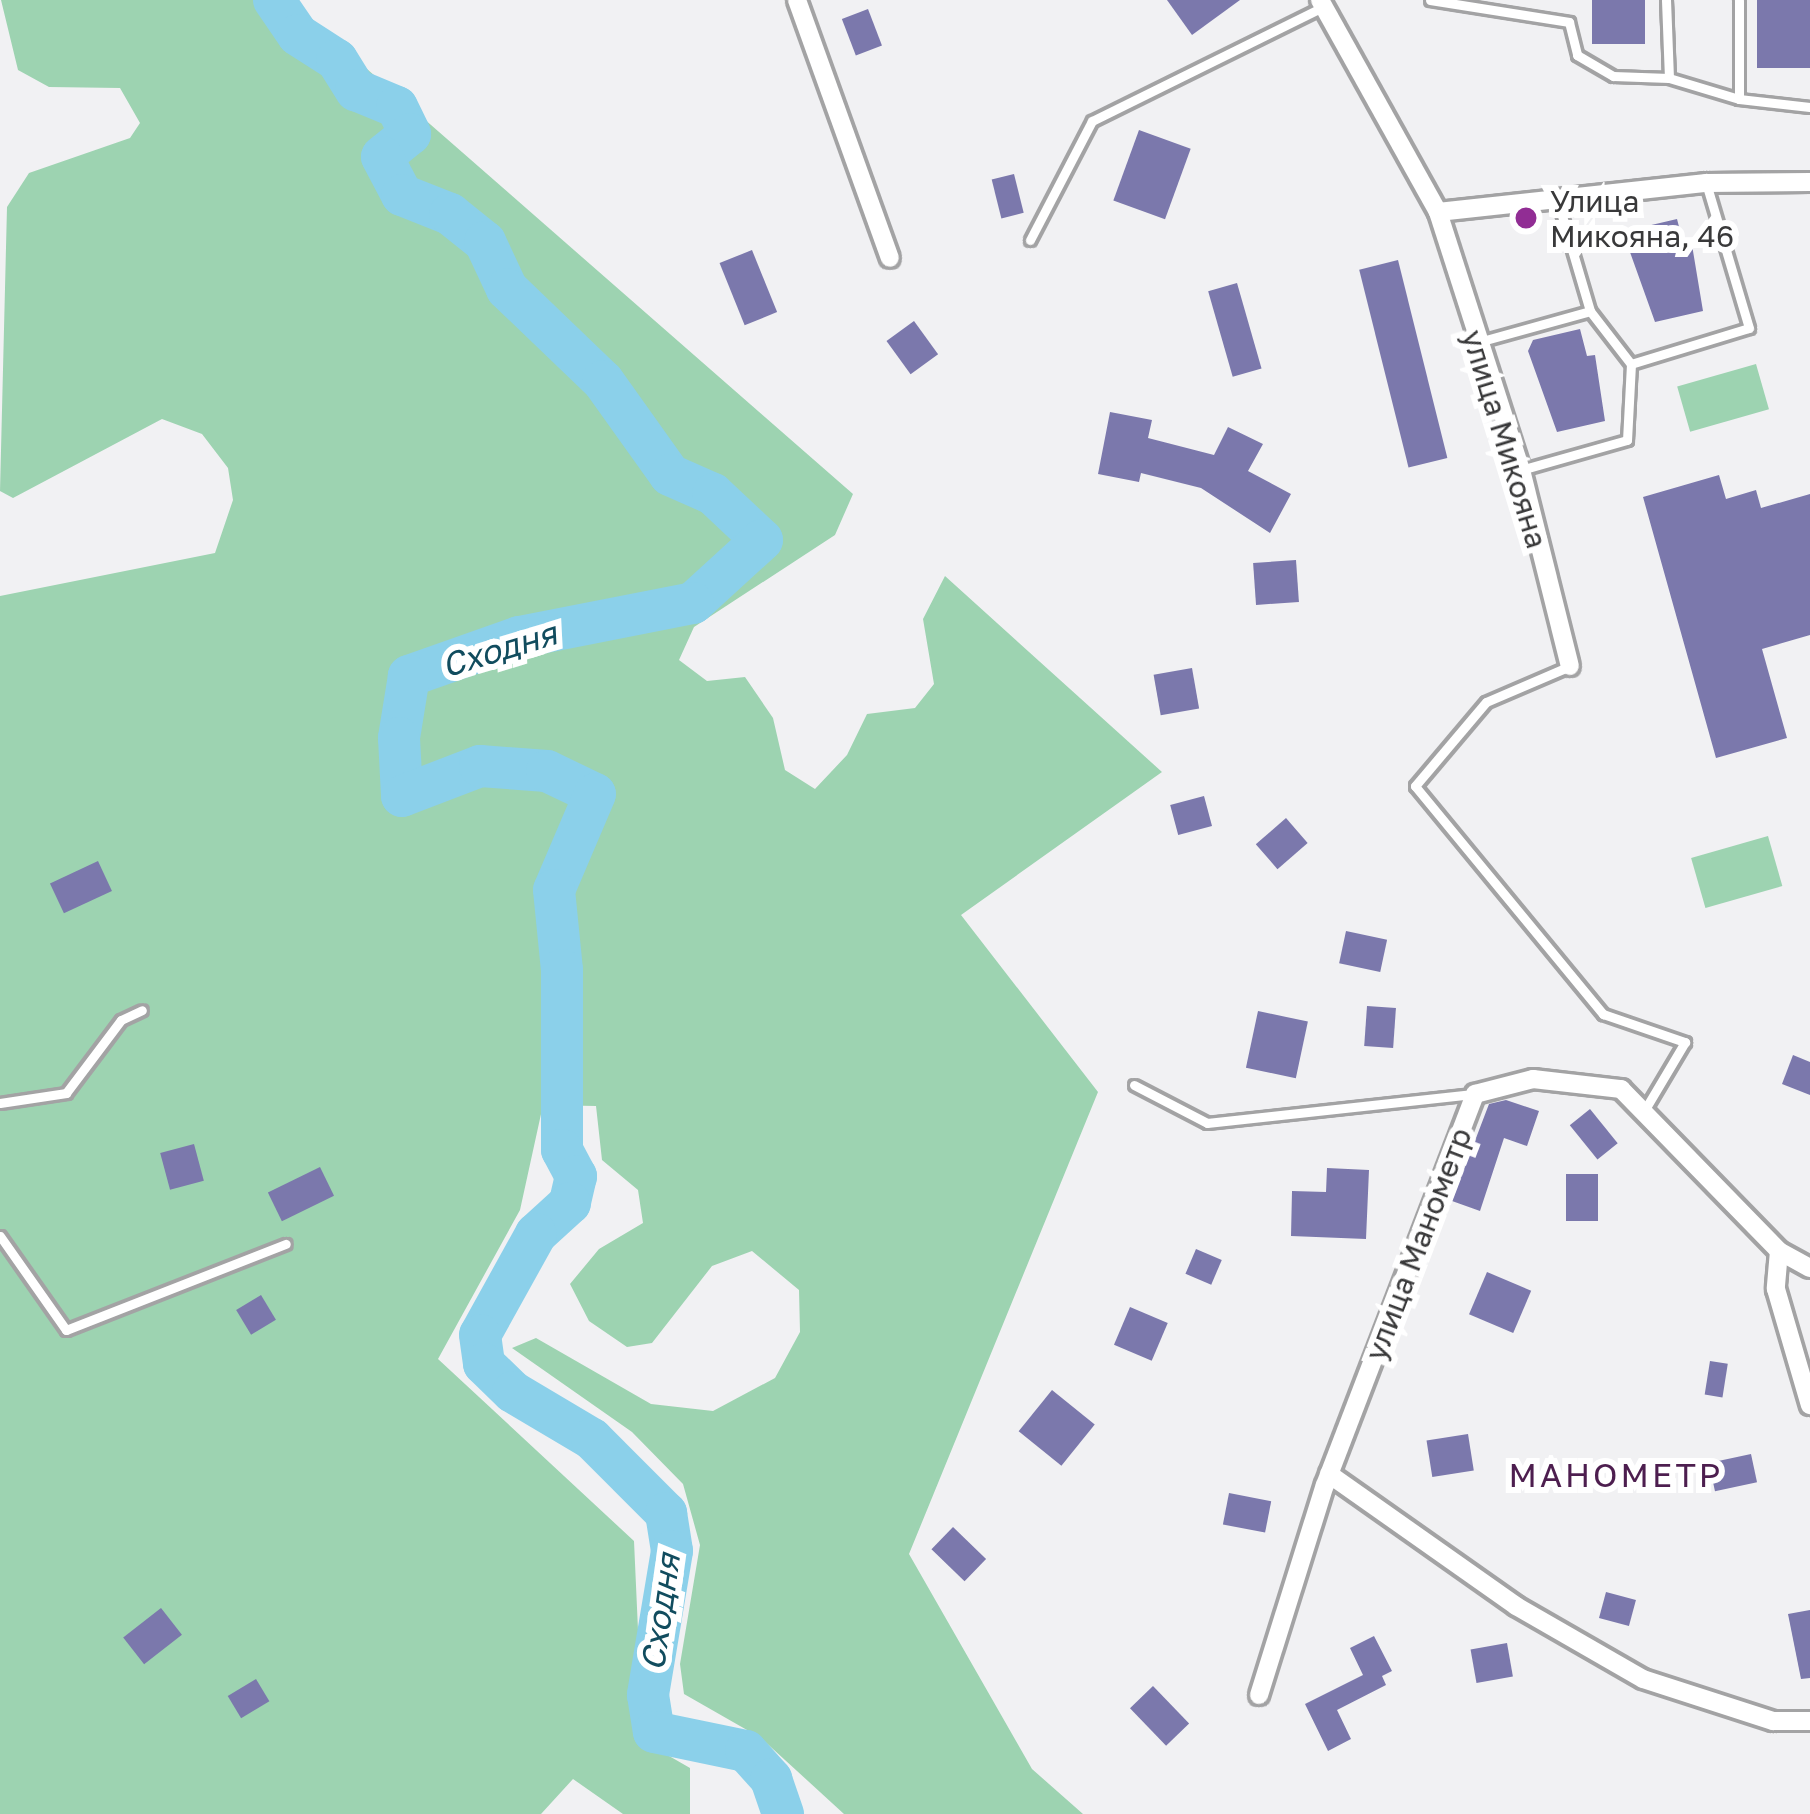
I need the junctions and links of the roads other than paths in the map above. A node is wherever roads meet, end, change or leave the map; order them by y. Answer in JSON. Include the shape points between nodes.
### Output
{"nodes":[{"id":1,"x":796,"y":0,"type":"edge"},
{"id":2,"x":1430,"y":0,"type":"edge"},
{"id":3,"x":1666,"y":0,"type":"edge"},
{"id":4,"x":1739,"y":0,"type":"edge"},
{"id":5,"x":1321,"y":3,"type":"edge"},
{"id":6,"x":1670,"y":78,"type":"junction"},
{"id":7,"x":1738,"y":99,"type":"junction"},
{"id":8,"x":1810,"y":107,"type":"edge"},
{"id":9,"x":1810,"y":182,"type":"edge"},
{"id":10,"x":1706,"y":183,"type":"junction"},
{"id":11,"x":1558,"y":202,"type":"junction"},
{"id":12,"x":1438,"y":212,"type":"junction"},
{"id":13,"x":1030,"y":241,"type":"dead end"},
{"id":14,"x":890,"y":258,"type":"dead end"},
{"id":15,"x":1590,"y":311,"type":"junction"},
{"id":16,"x":1475,"y":343,"type":"junction"},
{"id":17,"x":1631,"y":364,"type":"junction"},
{"id":18,"x":1521,"y":470,"type":"junction"},
{"id":19,"x":1570,"y":665,"type":"joint"},
{"id":20,"x":142,"y":1010,"type":"dead end"},
{"id":21,"x":1134,"y":1085,"type":"dead end"},
{"id":22,"x":1475,"y":1094,"type":"junction"},
{"id":23,"x":0,"y":1103,"type":"edge"},
{"id":24,"x":1644,"y":1111,"type":"junction"},
{"id":25,"x":0,"y":1236,"type":"edge"},
{"id":26,"x":286,"y":1244,"type":"dead end"},
{"id":27,"x":1779,"y":1251,"type":"junction"},
{"id":28,"x":1810,"y":1268,"type":"edge"},
{"id":29,"x":1810,"y":1405,"type":"edge"},
{"id":30,"x":1329,"y":1474,"type":"junction"},
{"id":31,"x":1259,"y":1695,"type":"dead end"},
{"id":32,"x":1810,"y":1721,"type":"edge"}],
"edges":[{"from":1,"to":14,"type":"street"},
{"from":2,"to":6,"type":"lane","via":[[1569,22],[1577,55],[1612,76]]},
{"from":3,"to":6,"type":"lane"},
{"from":4,"to":7,"type":"lane"},
{"from":5,"to":12,"type":"street","name":"улица Микояна"},
{"from":5,"to":13,"type":"lane","via":[[1092,121]]},
{"from":6,"to":7,"type":"lane"},
{"from":7,"to":8,"type":"lane"},
{"from":9,"to":10,"type":"street"},
{"from":10,"to":11,"type":"street"},
{"from":10,"to":17,"type":"lane","via":[[1749,328]]},
{"from":11,"to":12,"type":"street"},
{"from":11,"to":15,"type":"lane"},
{"from":12,"to":16,"type":"street","name":"улица Микояна"},
{"from":15,"to":16,"type":"lane"},
{"from":15,"to":17,"type":"lane"},
{"from":16,"to":18,"type":"street","name":"улица Микояна"},
{"from":17,"to":18,"type":"lane","via":[[1628,440]]},
{"from":18,"to":19,"type":"street","name":"улица Микояна"},
{"from":19,"to":24,"type":"lane","via":[[1486,702],[1415,786],[1603,1014],[1685,1042]]},
{"from":20,"to":23,"type":"lane","via":[[121,1020],[66,1094]]},
{"from":21,"to":22,"type":"lane","via":[[1207,1123]]},
{"from":22,"to":24,"type":"street","name":"улица Манометр","via":[[1533,1079],[1621,1089]]},
{"from":22,"to":30,"type":"street","name":"улица Манометр"},
{"from":24,"to":27,"type":"street","name":"улица Манометр"},
{"from":25,"to":26,"type":"lane","via":[[66,1330]]},
{"from":27,"to":28,"type":"street","name":"улица Манометр"},
{"from":27,"to":29,"type":"street","via":[[1776,1289]]},
{"from":30,"to":31,"type":"street","name":"улица Манометр"},
{"from":30,"to":32,"type":"street","via":[[1516,1606],[1643,1679],[1773,1720]]}]}
